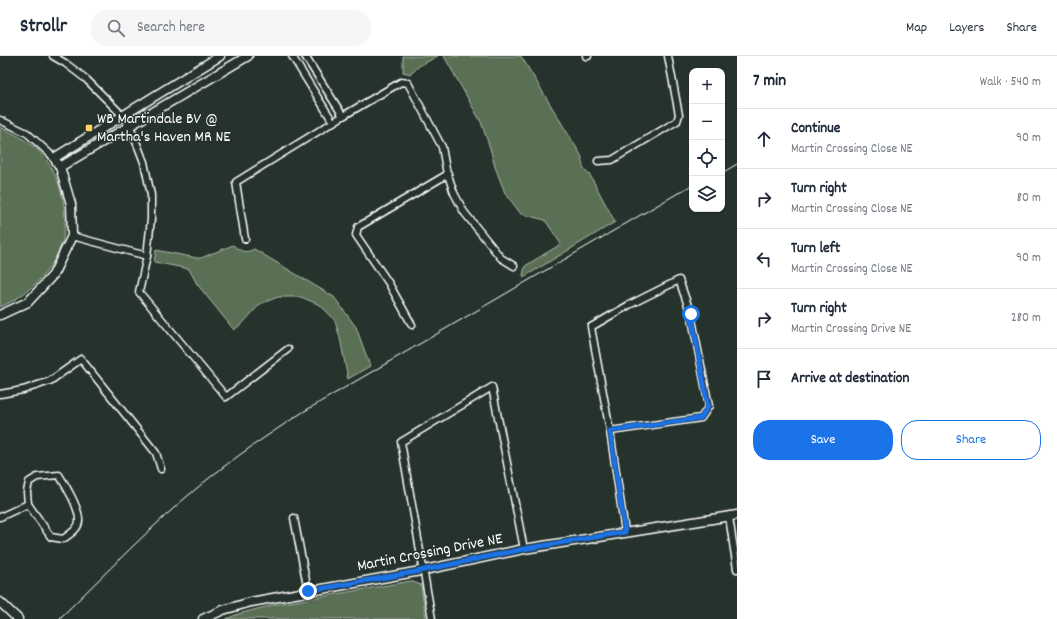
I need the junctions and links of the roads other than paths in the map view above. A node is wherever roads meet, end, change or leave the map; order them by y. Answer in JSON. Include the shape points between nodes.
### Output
{"nodes":[{"id":1,"x":53,"y":56,"type":"edge"},
{"id":2,"x":220,"y":56,"type":"edge"},
{"id":3,"x":248,"y":56,"type":"edge"},
{"id":4,"x":292,"y":56,"type":"edge"},
{"id":5,"x":305,"y":56,"type":"edge"},
{"id":6,"x":668,"y":56,"type":"edge"},
{"id":7,"x":123,"y":116,"type":"junction"},
{"id":8,"x":343,"y":116,"type":"junction"},
{"id":9,"x":0,"y":120,"type":"edge"},
{"id":10,"x":333,"y":122,"type":"junction"},
{"id":11,"x":130,"y":126,"type":"junction"},
{"id":12,"x":54,"y":158,"type":"junction"},
{"id":13,"x":598,"y":161,"type":"dead end"},
{"id":14,"x":60,"y":167,"type":"junction"},
{"id":15,"x":448,"y":174,"type":"junction"},
{"id":16,"x":72,"y":236,"type":"junction"},
{"id":17,"x":245,"y":239,"type":"dead end"},
{"id":18,"x":147,"y":256,"type":"junction"},
{"id":19,"x":514,"y":266,"type":"dead end"},
{"id":20,"x":0,"y":315,"type":"edge"},
{"id":21,"x":412,"y":325,"type":"dead end"},
{"id":22,"x":288,"y":349,"type":"dead end"},
{"id":23,"x":0,"y":394,"type":"edge"},
{"id":24,"x":610,"y":431,"type":"junction"},
{"id":25,"x":161,"y":469,"type":"dead end"},
{"id":26,"x":28,"y":504,"type":"junction"},
{"id":27,"x":733,"y":516,"type":"edge"},
{"id":28,"x":0,"y":517,"type":"edge"},
{"id":29,"x":294,"y":518,"type":"dead end"},
{"id":30,"x":625,"y":532,"type":"junction"},
{"id":31,"x":524,"y":549,"type":"junction"},
{"id":32,"x":737,"y":569,"type":"edge"},
{"id":33,"x":424,"y":570,"type":"junction"},
{"id":34,"x":308,"y":591,"type":"junction"},
{"id":35,"x":1,"y":606,"type":"edge"},
{"id":36,"x":18,"y":619,"type":"edge"},
{"id":37,"x":203,"y":619,"type":"edge"},
{"id":38,"x":432,"y":619,"type":"edge"}],
"edges":[{"from":1,"to":7,"type":"street","via":[[86,79]]},
{"from":2,"to":7,"type":"street"},
{"from":3,"to":11,"type":"street"},
{"from":4,"to":10,"type":"street"},
{"from":5,"to":8,"type":"street"},
{"from":6,"to":13,"type":"street","via":[[679,115],[677,121],[612,160]]},
{"from":7,"to":11,"type":"street"},
{"from":7,"to":12,"type":"street"},
{"from":8,"to":10,"type":"street"},
{"from":8,"to":15,"type":"street","via":[[401,82],[408,83],[442,147]]},
{"from":9,"to":12,"type":"street","via":[[27,133]]},
{"from":10,"to":17,"type":"street","via":[[236,182]]},
{"from":11,"to":14,"type":"street"},
{"from":11,"to":18,"type":"street","via":[[144,162],[151,195]]},
{"from":12,"to":14,"type":"street"},
{"from":14,"to":16,"type":"street","via":[[71,204]]},
{"from":15,"to":19,"type":"street","via":[[464,212],[501,258]]},
{"from":15,"to":21,"type":"street","via":[[358,227],[356,235],[388,282]]},
{"from":16,"to":18,"type":"street"},
{"from":16,"to":20,"type":"street","via":[[53,275],[28,302]]},
{"from":18,"to":22,"type":"street","via":[[139,292],[226,397]]},
{"from":23,"to":25,"type":"street","via":[[50,381],[81,359],[156,453]]},
{"from":24,"to":24,"type":"street","via":[[591,327],[679,280],[691,314],[708,406],[701,418]]},
{"from":24,"to":30,"type":"street"},
{"from":26,"to":26,"type":"street","via":[[26,492],[29,482],[37,477],[59,475],[77,507],[79,521],[76,529],[63,539],[52,537]]},
{"from":26,"to":28,"type":"street"},
{"from":27,"to":30,"type":"street","name":"Martin Crossing Drive NE"},
{"from":27,"to":32,"type":"street"},
{"from":29,"to":34,"type":"street"},
{"from":30,"to":31,"type":"street","name":"Martin Crossing Drive NE"},
{"from":31,"to":33,"type":"street","name":"Martin Crossing Drive NE"},
{"from":31,"to":33,"type":"street","via":[[492,387],[401,442]]},
{"from":33,"to":34,"type":"street","name":"Martin Crossing Drive NE"},
{"from":33,"to":38,"type":"street"},
{"from":34,"to":37,"type":"street","name":"Martin Crossing Drive NE","via":[[251,602]]},
{"from":35,"to":36,"type":"street"}]}
